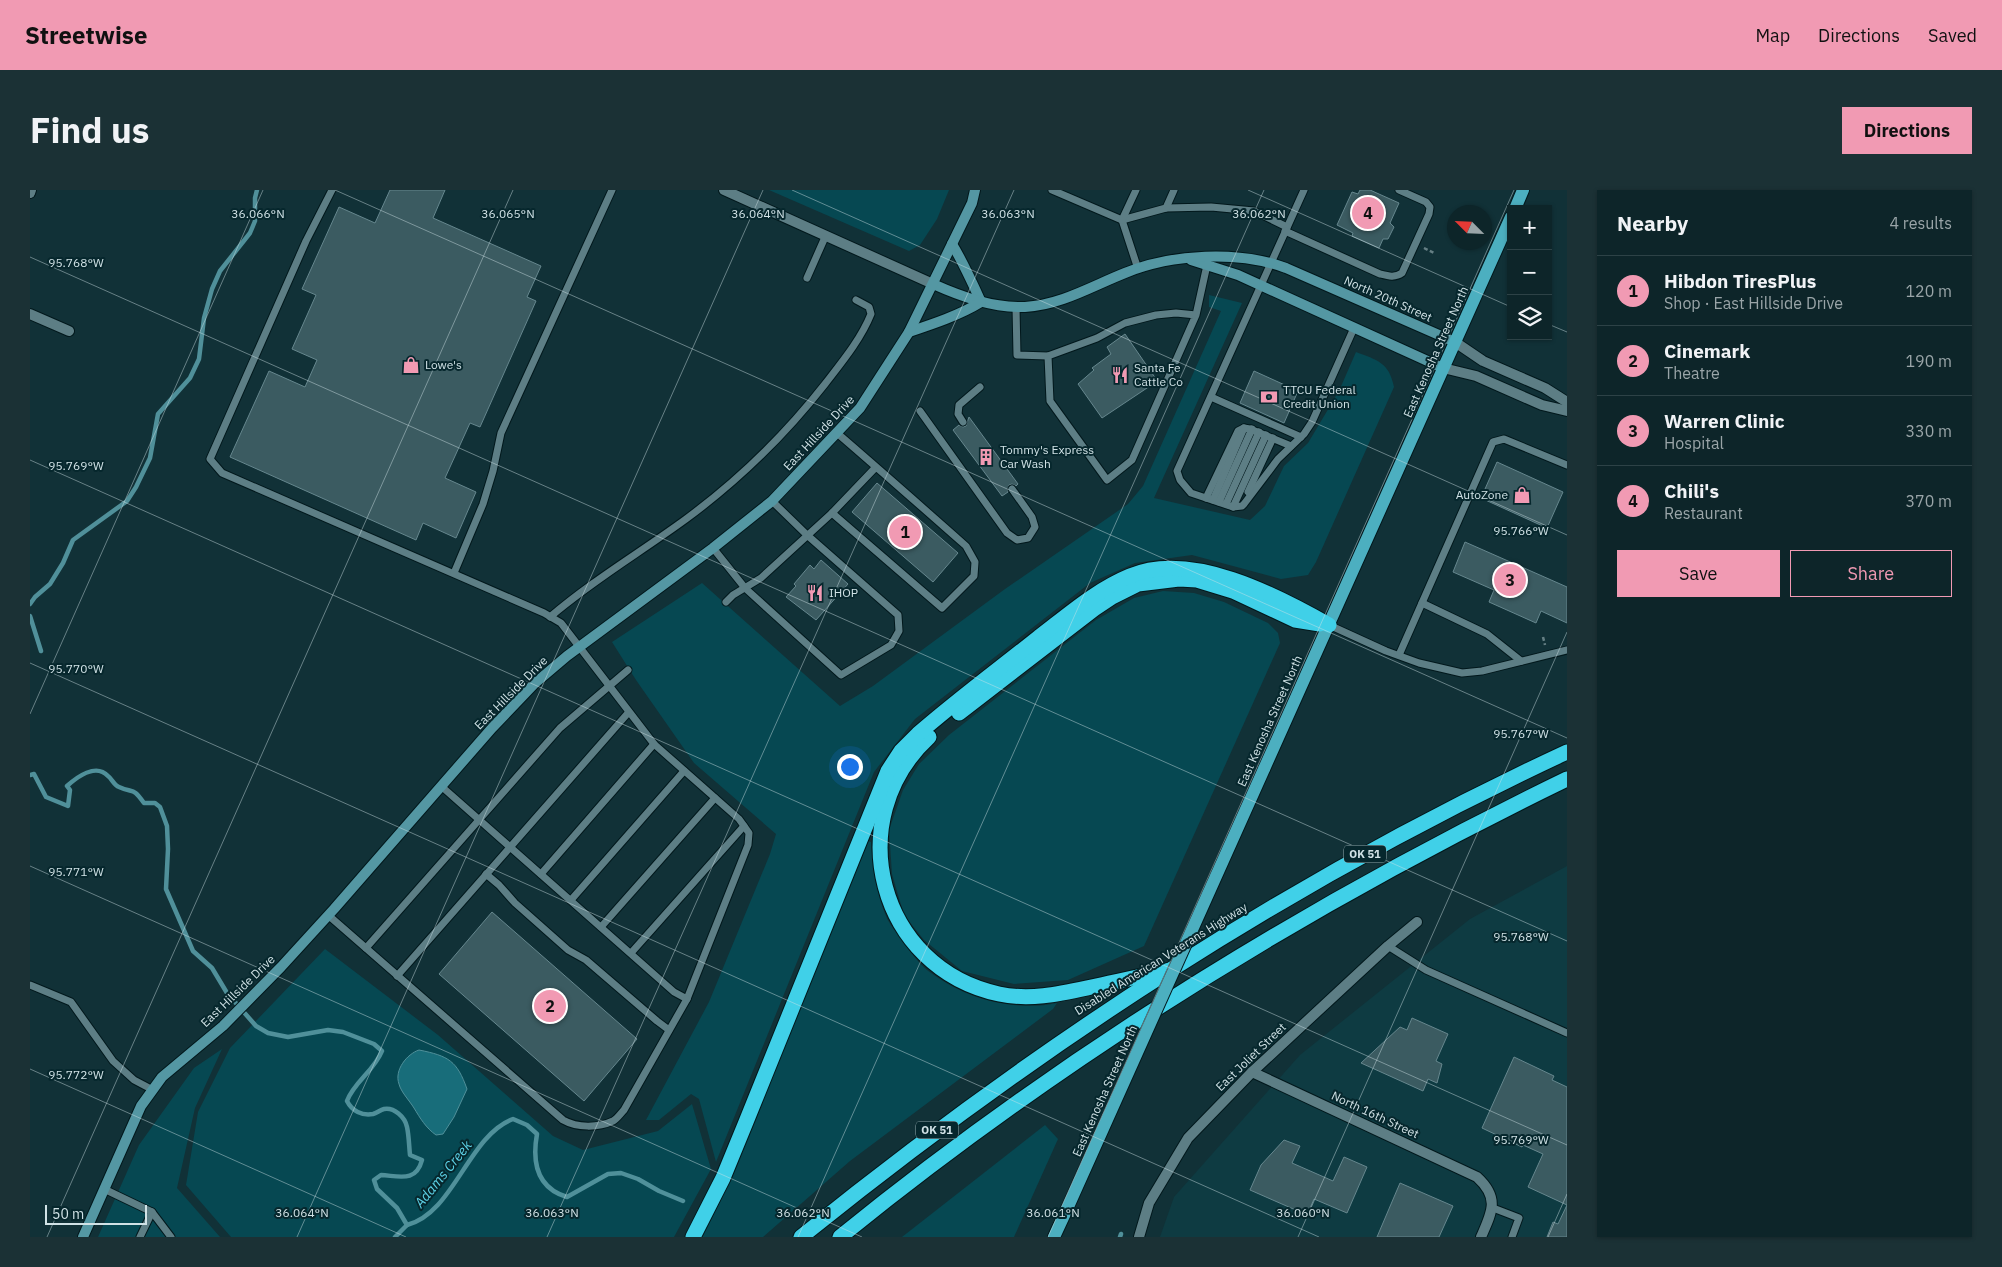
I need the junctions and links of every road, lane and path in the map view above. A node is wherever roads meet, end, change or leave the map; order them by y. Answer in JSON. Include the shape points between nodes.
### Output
{"nodes":[{"id":1,"x":332,"y":190,"type":"edge"},
{"id":2,"x":612,"y":190,"type":"edge"},
{"id":3,"x":724,"y":190,"type":"edge"},
{"id":4,"x":975,"y":190,"type":"edge"},
{"id":5,"x":1052,"y":190,"type":"edge"},
{"id":6,"x":1136,"y":190,"type":"edge"},
{"id":7,"x":1174,"y":190,"type":"edge"},
{"id":8,"x":1304,"y":190,"type":"edge"},
{"id":9,"x":1399,"y":190,"type":"edge"},
{"id":10,"x":1523,"y":190,"type":"edge"},
{"id":11,"x":1516,"y":205,"type":"edge"},
{"id":12,"x":1166,"y":208,"type":"junction"},
{"id":13,"x":1122,"y":220,"type":"junction"},
{"id":14,"x":1507,"y":226,"type":"edge"},
{"id":15,"x":1286,"y":229,"type":"junction"},
{"id":16,"x":826,"y":235,"type":"junction"},
{"id":17,"x":952,"y":244,"type":"junction"},
{"id":18,"x":1188,"y":259,"type":"junction"},
{"id":19,"x":1271,"y":262,"type":"junction"},
{"id":20,"x":1207,"y":265,"type":"junction"},
{"id":21,"x":1138,"y":268,"type":"junction"},
{"id":22,"x":807,"y":278,"type":"dead end"},
{"id":23,"x":933,"y":284,"type":"junction"},
{"id":24,"x":1261,"y":286,"type":"junction"},
{"id":25,"x":856,"y":300,"type":"dead end"},
{"id":26,"x":981,"y":302,"type":"junction"},
{"id":27,"x":1016,"y":307,"type":"junction"},
{"id":28,"x":30,"y":314,"type":"edge"},
{"id":29,"x":1196,"y":315,"type":"junction"},
{"id":30,"x":1354,"y":328,"type":"junction"},
{"id":31,"x":69,"y":332,"type":"dead end"},
{"id":32,"x":909,"y":332,"type":"junction"},
{"id":33,"x":1455,"y":342,"type":"junction"},
{"id":34,"x":1048,"y":356,"type":"junction"},
{"id":35,"x":1444,"y":368,"type":"junction"},
{"id":36,"x":980,"y":387,"type":"dead end"},
{"id":37,"x":1211,"y":396,"type":"junction"},
{"id":38,"x":1567,"y":402,"type":"edge"},
{"id":39,"x":920,"y":412,"type":"dead end"},
{"id":40,"x":1567,"y":412,"type":"edge"},
{"id":41,"x":963,"y":422,"type":"dead end"},
{"id":42,"x":1255,"y":430,"type":"junction"},
{"id":43,"x":837,"y":433,"type":"junction"},
{"id":44,"x":1270,"y":436,"type":"junction"},
{"id":45,"x":1301,"y":437,"type":"junction"},
{"id":46,"x":1291,"y":446,"type":"junction"},
{"id":47,"x":1567,"y":465,"type":"edge"},
{"id":48,"x":876,"y":467,"type":"junction"},
{"id":49,"x":1012,"y":489,"type":"dead end"},
{"id":50,"x":772,"y":501,"type":"junction"},
{"id":51,"x":1219,"y":502,"type":"junction"},
{"id":52,"x":1242,"y":506,"type":"junction"},
{"id":53,"x":832,"y":513,"type":"junction"},
{"id":54,"x":807,"y":535,"type":"junction"},
{"id":55,"x":713,"y":548,"type":"junction"},
{"id":56,"x":454,"y":573,"type":"junction"},
{"id":57,"x":745,"y":588,"type":"junction"},
{"id":58,"x":726,"y":602,"type":"dead end"},
{"id":59,"x":1422,"y":603,"type":"junction"},
{"id":60,"x":550,"y":617,"type":"junction"},
{"id":61,"x":1329,"y":625,"type":"junction"},
{"id":62,"x":580,"y":646,"type":"junction"},
{"id":63,"x":1567,"y":650,"type":"edge"},
{"id":64,"x":1399,"y":655,"type":"junction"},
{"id":65,"x":1521,"y":661,"type":"junction"},
{"id":66,"x":628,"y":670,"type":"dead end"},
{"id":67,"x":608,"y":686,"type":"junction"},
{"id":68,"x":628,"y":713,"type":"junction"},
{"id":69,"x":654,"y":744,"type":"junction"},
{"id":70,"x":1567,"y":752,"type":"edge"},
{"id":71,"x":684,"y":771,"type":"junction"},
{"id":72,"x":1567,"y":779,"type":"edge"},
{"id":73,"x":441,"y":786,"type":"junction"},
{"id":74,"x":715,"y":798,"type":"junction"},
{"id":75,"x":480,"y":820,"type":"junction"},
{"id":76,"x":744,"y":826,"type":"junction"},
{"id":77,"x":510,"y":847,"type":"junction"},
{"id":78,"x":486,"y":874,"type":"junction"},
{"id":79,"x":541,"y":874,"type":"junction"},
{"id":80,"x":571,"y":900,"type":"junction"},
{"id":81,"x":328,"y":915,"type":"junction"},
{"id":82,"x":1417,"y":922,"type":"dead end"},
{"id":83,"x":601,"y":927,"type":"junction"},
{"id":84,"x":1388,"y":946,"type":"junction"},
{"id":85,"x":366,"y":948,"type":"junction"},
{"id":86,"x":631,"y":954,"type":"junction"},
{"id":87,"x":1170,"y":970,"type":"junction"},
{"id":88,"x":397,"y":976,"type":"junction"},
{"id":89,"x":30,"y":985,"type":"edge"},
{"id":90,"x":687,"y":999,"type":"junction"},
{"id":91,"x":669,"y":1030,"type":"junction"},
{"id":92,"x":1567,"y":1033,"type":"edge"},
{"id":93,"x":1252,"y":1072,"type":"junction"},
{"id":94,"x":152,"y":1090,"type":"junction"},
{"id":95,"x":104,"y":1189,"type":"junction"},
{"id":96,"x":1492,"y":1208,"type":"junction"},
{"id":97,"x":152,"y":1212,"type":"junction"},
{"id":98,"x":84,"y":1237,"type":"edge"},
{"id":99,"x":140,"y":1237,"type":"edge"},
{"id":100,"x":171,"y":1237,"type":"edge"},
{"id":101,"x":693,"y":1237,"type":"edge"},
{"id":102,"x":801,"y":1237,"type":"edge"},
{"id":103,"x":840,"y":1237,"type":"edge"},
{"id":104,"x":1054,"y":1237,"type":"edge"},
{"id":105,"x":1139,"y":1237,"type":"edge"},
{"id":106,"x":1481,"y":1237,"type":"edge"},
{"id":107,"x":1512,"y":1237,"type":"edge"}],
"edges":[{"from":1,"to":56,"type":"lane","via":[[306,241],[210,458],[222,473]]},
{"from":2,"to":56,"type":"lane","via":[[500,433],[494,471],[484,504]]},
{"from":3,"to":16,"type":"street"},
{"from":4,"to":17,"type":"street","name":"East Hillside Drive"},
{"from":5,"to":13,"type":"lane"},
{"from":6,"to":13,"type":"lane"},
{"from":7,"to":12,"type":"lane"},
{"from":8,"to":15,"type":"lane"},
{"from":9,"to":15,"type":"lane","via":[[1430,207],[1398,276],[1380,274]]},
{"from":10,"to":11,"type":"main road"},
{"from":12,"to":13,"type":"lane"},
{"from":12,"to":15,"type":"lane","via":[[1211,207],[1254,211]]},
{"from":13,"to":21,"type":"lane"},
{"from":14,"to":33,"type":"main road","name":"East Kenosha Street North"},
{"from":15,"to":19,"type":"lane"},
{"from":16,"to":22,"type":"lane"},
{"from":16,"to":23,"type":"street"},
{"from":17,"to":23,"type":"street","name":"East Hillside Drive"},
{"from":17,"to":26,"type":"street"},
{"from":18,"to":19,"type":"street","name":"North 20th Street","via":[[1211,256]]},
{"from":18,"to":20,"type":"street","name":"North 20th Street"},
{"from":18,"to":21,"type":"street","name":"North 20th Street"},
{"from":19,"to":24,"type":"lane"},
{"from":19,"to":33,"type":"street","name":"North 20th Street"},
{"from":20,"to":24,"type":"street","name":"North 20th Street"},
{"from":20,"to":29,"type":"lane"},
{"from":21,"to":27,"type":"street","name":"North 20th Street","via":[[1073,296]]},
{"from":23,"to":26,"type":"street","name":"North 20th Street"},
{"from":23,"to":32,"type":"street","name":"East Hillside Drive"},
{"from":24,"to":30,"type":"street","name":"North 20th Street"},
{"from":24,"to":37,"type":"lane"},
{"from":25,"to":60,"type":"lane","via":[[869,307],[871,314],[864,328],[834,372],[772,446],[687,519],[588,586]]},
{"from":26,"to":27,"type":"street","name":"North 20th Street"},
{"from":26,"to":32,"type":"street"},
{"from":27,"to":34,"type":"lane","via":[[1018,355]]},
{"from":28,"to":31,"type":"street"},
{"from":29,"to":34,"type":"lane","via":[[1156,315],[1125,323],[1097,338]]},
{"from":29,"to":34,"type":"lane","via":[[1132,460],[1107,480],[1050,401]]},
{"from":30,"to":35,"type":"street","name":"North 20th Street"},
{"from":30,"to":45,"type":"lane","via":[[1312,422]]},
{"from":32,"to":43,"type":"street","name":"East Hillside Drive","via":[[860,408]]},
{"from":33,"to":35,"type":"main road","name":"East Kenosha Street North"},
{"from":33,"to":38,"type":"street","name":"North 20th Street","via":[[1483,361],[1545,388]]},
{"from":35,"to":40,"type":"street","name":"North 20th Street","via":[[1476,376],[1542,405]]},
{"from":35,"to":61,"type":"main road","name":"East Kenosha Street North"},
{"from":36,"to":41,"type":"lane","via":[[959,405],[958,414]]},
{"from":37,"to":45,"type":"lane"},
{"from":37,"to":51,"type":"lane","via":[[1176,474],[1189,491]]},
{"from":39,"to":49,"type":"lane","via":[[1007,533],[1017,540],[1028,538],[1034,527],[1032,517]]},
{"from":42,"to":44,"type":"lane"},
{"from":42,"to":51,"type":"lane"},
{"from":42,"to":51,"type":"lane","via":[[1244,428],[1235,434]]},
{"from":43,"to":48,"type":"lane"},
{"from":43,"to":50,"type":"street","name":"East Hillside Drive"},
{"from":44,"to":46,"type":"lane"},
{"from":44,"to":51,"type":"lane"},
{"from":44,"to":52,"type":"lane"},
{"from":45,"to":46,"type":"lane"},
{"from":46,"to":52,"type":"lane"},
{"from":47,"to":59,"type":"lane","via":[[1504,439],[1493,442]]},
{"from":48,"to":53,"type":"lane"},
{"from":48,"to":53,"type":"lane","via":[[966,546],[975,562],[974,576],[942,608]]},
{"from":50,"to":54,"type":"lane"},
{"from":50,"to":55,"type":"street","name":"East Hillside Drive"},
{"from":51,"to":52,"type":"lane"},
{"from":53,"to":54,"type":"lane"},
{"from":54,"to":57,"type":"lane","via":[[761,578]]},
{"from":54,"to":57,"type":"lane","via":[[898,615],[899,631],[891,644],[841,675]]},
{"from":55,"to":57,"type":"lane"},
{"from":55,"to":62,"type":"street","name":"East Hillside Drive"},
{"from":56,"to":60,"type":"lane"},
{"from":57,"to":58,"type":"lane"},
{"from":59,"to":64,"type":"lane"},
{"from":59,"to":65,"type":"lane","via":[[1486,634]]},
{"from":60,"to":62,"type":"lane","via":[[561,623]]},
{"from":61,"to":64,"type":"lane"},
{"from":61,"to":87,"type":"highway","via":[[1295,620],[1233,591],[1198,580],[1138,584],[1094,609],[936,730],[908,761],[894,785],[885,809],[880,843],[886,893],[892,910],[912,942],[943,970],[978,987],[1016,997],[1059,994]]},
{"from":61,"to":101,"type":"highway","via":[[1273,597],[1202,570],[1167,568],[1132,575],[1093,596],[918,734],[888,771],[746,1122]]},
{"from":61,"to":104,"type":"main road","name":"East Kenosha Street North","bridge":true},
{"from":62,"to":67,"type":"lane"},
{"from":62,"to":73,"type":"street","name":"East Hillside Drive","via":[[534,684]]},
{"from":63,"to":65,"type":"lane"},
{"from":64,"to":65,"type":"lane","via":[[1462,674]]},
{"from":66,"to":67,"type":"lane"},
{"from":67,"to":68,"type":"lane"},
{"from":67,"to":75,"type":"lane","via":[[560,728]]},
{"from":68,"to":69,"type":"lane"},
{"from":68,"to":77,"type":"lane"},
{"from":69,"to":71,"type":"lane"},
{"from":69,"to":79,"type":"lane"},
{"from":70,"to":87,"type":"highway","name":"Disabled American Veterans Highway","number":"OK 51","via":[[1332,872]]},
{"from":71,"to":74,"type":"lane"},
{"from":71,"to":80,"type":"lane"},
{"from":72,"to":103,"type":"highway","number":"OK 51","via":[[1333,901],[1184,991],[1066,1068],[885,1200]]},
{"from":73,"to":75,"type":"lane"},
{"from":73,"to":81,"type":"street","name":"East Hillside Drive"},
{"from":74,"to":76,"type":"lane"},
{"from":74,"to":83,"type":"lane"},
{"from":75,"to":77,"type":"lane"},
{"from":75,"to":85,"type":"lane"},
{"from":76,"to":86,"type":"lane"},
{"from":76,"to":90,"type":"lane","via":[[749,833],[748,845]]},
{"from":77,"to":78,"type":"lane"},
{"from":77,"to":79,"type":"lane"},
{"from":78,"to":88,"type":"lane"},
{"from":78,"to":91,"type":"lane","via":[[568,950],[586,960]]},
{"from":79,"to":80,"type":"lane"},
{"from":80,"to":83,"type":"lane"},
{"from":81,"to":85,"type":"lane"},
{"from":81,"to":94,"type":"street","name":"East Hillside Drive","via":[[258,991],[172,1067]]},
{"from":82,"to":84,"type":"street","name":"East Joliet Street"},
{"from":83,"to":86,"type":"lane"},
{"from":84,"to":92,"type":"lane","via":[[1426,970]]},
{"from":84,"to":93,"type":"street","name":"East Joliet Street"},
{"from":85,"to":88,"type":"lane"},
{"from":86,"to":90,"type":"lane","via":[[674,992]]},
{"from":87,"to":102,"type":"highway","name":"Disabled American Veterans Highway","number":"OK 51","via":[[968,1107]]},
{"from":88,"to":91,"type":"lane","via":[[573,1126],[615,1121]]},
{"from":89,"to":94,"type":"lane","via":[[71,1002],[113,1061],[134,1080]]},
{"from":90,"to":91,"type":"lane"},
{"from":93,"to":96,"type":"street","name":"North 16th Street","via":[[1468,1171],[1485,1184]]},
{"from":93,"to":105,"type":"street","name":"East Joliet Street","via":[[1188,1138],[1149,1203]]},
{"from":94,"to":95,"type":"street","name":"East Hillside Drive","via":[[141,1106]]},
{"from":95,"to":97,"type":"lane"},
{"from":95,"to":98,"type":"street","name":"East Hillside Drive"},
{"from":96,"to":106,"type":"street"},
{"from":96,"to":107,"type":"lane","via":[[1519,1218]]},
{"from":97,"to":99,"type":"lane"},
{"from":97,"to":100,"type":"lane"}]}
